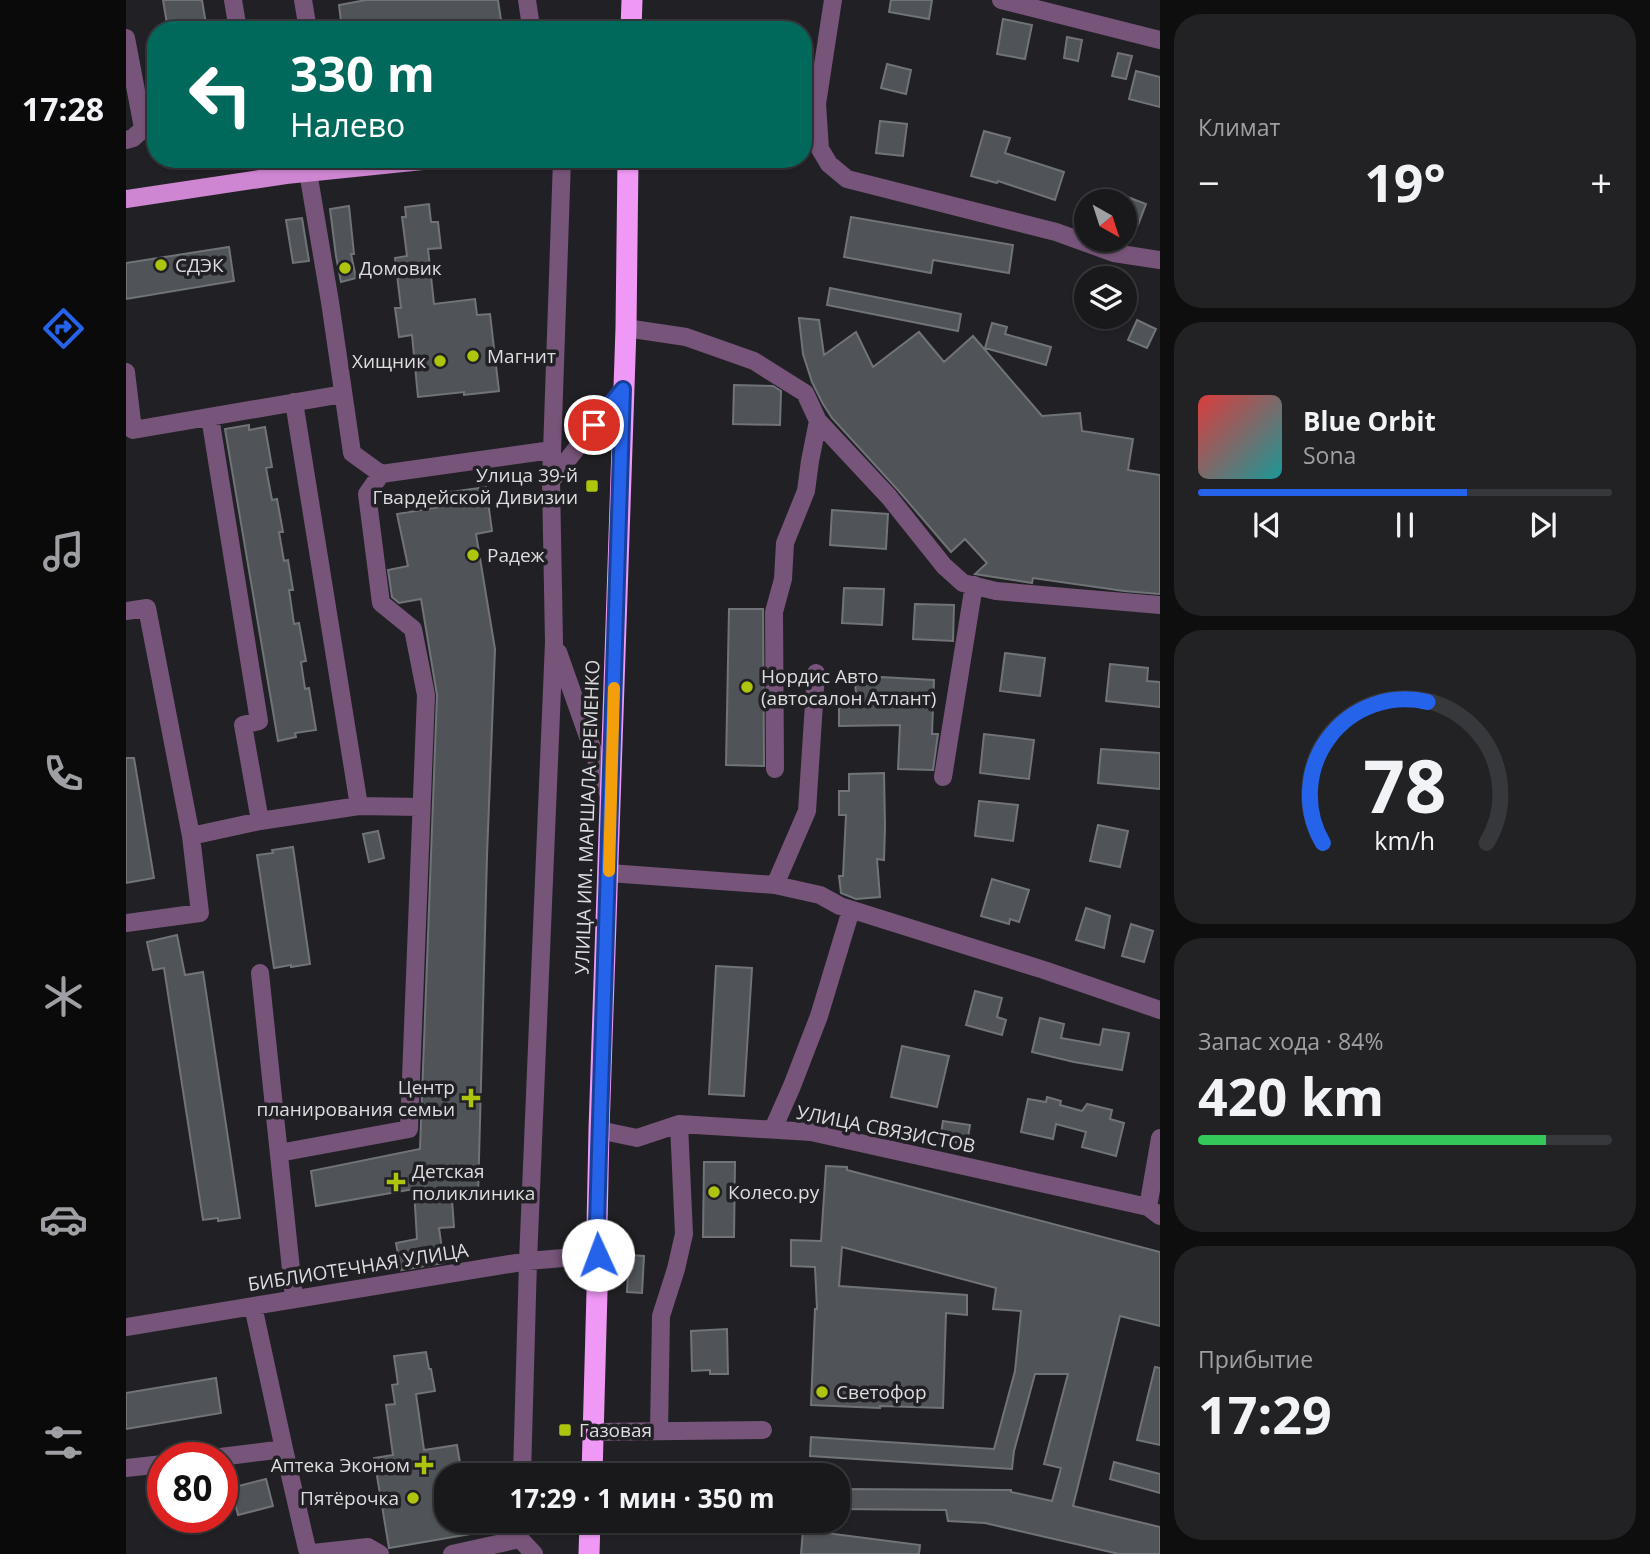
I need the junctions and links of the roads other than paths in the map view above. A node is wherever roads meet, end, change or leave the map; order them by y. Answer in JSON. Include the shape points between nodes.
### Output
{"nodes":[{"id":1,"x":233,"y":0,"type":"edge"},
{"id":2,"x":303,"y":0,"type":"edge"},
{"id":3,"x":527,"y":0,"type":"edge"},
{"id":4,"x":632,"y":0,"type":"edge"},
{"id":5,"x":833,"y":0,"type":"edge"},
{"id":6,"x":1000,"y":0,"type":"edge"},
{"id":7,"x":236,"y":21,"type":"edge"},
{"id":8,"x":306,"y":21,"type":"edge"},
{"id":9,"x":530,"y":21,"type":"edge"},
{"id":10,"x":631,"y":21,"type":"edge"},
{"id":11,"x":126,"y":38,"type":"edge"},
{"id":12,"x":1160,"y":40,"type":"edge"},
{"id":13,"x":147,"y":127,"type":"edge"},
{"id":14,"x":147,"y":128,"type":"edge"},
{"id":15,"x":126,"y":140,"type":"edge"},
{"id":16,"x":305,"y":168,"type":"edge"},
{"id":17,"x":562,"y":168,"type":"edge"},
{"id":18,"x":628,"y":168,"type":"edge"},
{"id":19,"x":282,"y":170,"type":"edge"},
{"id":20,"x":126,"y":199,"type":"edge"},
{"id":21,"x":1160,"y":260,"type":"edge"},
{"id":22,"x":626,"y":328,"type":"junction"},
{"id":23,"x":126,"y":372,"type":"edge"},
{"id":24,"x":623,"y":389,"type":"junction"},
{"id":25,"x":343,"y":394,"type":"junction"},
{"id":26,"x":294,"y":402,"type":"junction"},
{"id":27,"x":210,"y":416,"type":"junction"},
{"id":28,"x":818,"y":421,"type":"junction"},
{"id":29,"x":552,"y":450,"type":"junction"},
{"id":30,"x":381,"y":474,"type":"junction"},
{"id":31,"x":551,"y":481,"type":"junction"},
{"id":32,"x":974,"y":585,"type":"junction"},
{"id":33,"x":1160,"y":605,"type":"edge"},
{"id":34,"x":126,"y":611,"type":"edge"},
{"id":35,"x":554,"y":642,"type":"junction"},
{"id":36,"x":816,"y":673,"type":"dead end"},
{"id":37,"x":775,"y":768,"type":"dead end"},
{"id":38,"x":943,"y":777,"type":"dead end"},
{"id":39,"x":611,"y":799,"type":"junction"},
{"id":40,"x":359,"y":806,"type":"junction"},
{"id":41,"x":421,"y":807,"type":"junction"},
{"id":42,"x":260,"y":821,"type":"junction"},
{"id":43,"x":191,"y":836,"type":"junction"},
{"id":44,"x":609,"y":873,"type":"junction"},
{"id":45,"x":775,"y":885,"type":"junction"},
{"id":46,"x":851,"y":910,"type":"junction"},
{"id":47,"x":126,"y":923,"type":"edge"},
{"id":48,"x":260,"y":973,"type":"dead end"},
{"id":49,"x":1160,"y":1010,"type":"edge"},
{"id":50,"x":679,"y":1124,"type":"junction"},
{"id":51,"x":773,"y":1129,"type":"junction"},
{"id":52,"x":599,"y":1130,"type":"junction"},
{"id":53,"x":1160,"y":1138,"type":"edge"},
{"id":54,"x":279,"y":1153,"type":"junction"},
{"id":55,"x":1154,"y":1212,"type":"edge"},
{"id":56,"x":598,"y":1255,"type":"junction"},
{"id":57,"x":528,"y":1261,"type":"junction"},
{"id":58,"x":293,"y":1298,"type":"junction"},
{"id":59,"x":253,"y":1306,"type":"junction"},
{"id":60,"x":126,"y":1327,"type":"edge"},
{"id":61,"x":763,"y":1430,"type":"dead end"},
{"id":62,"x":659,"y":1431,"type":"junction"},
{"id":63,"x":593,"y":1432,"type":"junction"},
{"id":64,"x":284,"y":1449,"type":"junction"},
{"id":65,"x":238,"y":1455,"type":"edge"},
{"id":66,"x":522,"y":1463,"type":"edge"},
{"id":67,"x":592,"y":1463,"type":"edge"},
{"id":68,"x":147,"y":1466,"type":"edge"},
{"id":69,"x":126,"y":1468,"type":"edge"},
{"id":70,"x":590,"y":1533,"type":"edge"},
{"id":71,"x":520,"y":1547,"type":"edge"},
{"id":72,"x":313,"y":1553,"type":"edge"},
{"id":73,"x":380,"y":1554,"type":"edge"},
{"id":74,"x":452,"y":1554,"type":"edge"},
{"id":75,"x":534,"y":1554,"type":"edge"},
{"id":76,"x":589,"y":1554,"type":"edge"}],
"edges":[{"from":1,"to":7,"type":"street"},
{"from":2,"to":8,"type":"street"},
{"from":3,"to":9,"type":"street"},
{"from":4,"to":10,"type":"highway"},
{"from":5,"to":21,"type":"street","via":[[817,104],[820,149],[829,164],[848,179],[1056,232],[1114,253]]},
{"from":6,"to":12,"type":"street"},
{"from":11,"to":13,"type":"street","via":[[143,128]]},
{"from":14,"to":15,"type":"street"},
{"from":16,"to":25,"type":"street"},
{"from":17,"to":29,"type":"street"},
{"from":18,"to":22,"type":"highway","name":"УЛИЦА ИМ. МАРШАЛА ЕРЕМЕНКО"},
{"from":19,"to":20,"type":"main road"},
{"from":22,"to":24,"type":"highway","name":"УЛИЦА ИМ. МАРШАЛА ЕРЕМЕНКО"},
{"from":22,"to":28,"type":"street","via":[[686,337],[754,360],[805,393]]},
{"from":23,"to":27,"type":"street","via":[[133,430]]},
{"from":24,"to":31,"type":"street"},
{"from":24,"to":39,"type":"highway","name":"УЛИЦА ИМ. МАРШАЛА ЕРЕМЕНКО"},
{"from":25,"to":26,"type":"street"},
{"from":25,"to":30,"type":"street","via":[[352,453]]},
{"from":26,"to":27,"type":"street"},
{"from":26,"to":40,"type":"street"},
{"from":27,"to":42,"type":"street","via":[[258,721],[243,725]]},
{"from":28,"to":32,"type":"street","via":[[889,497],[944,566],[963,583]]},
{"from":28,"to":37,"type":"street","via":[[806,491],[785,543],[783,579],[774,612]]},
{"from":29,"to":30,"type":"street"},
{"from":29,"to":31,"type":"street"},
{"from":30,"to":41,"type":"street","via":[[367,494],[381,603],[413,629],[426,695]]},
{"from":31,"to":35,"type":"street"},
{"from":32,"to":33,"type":"street","via":[[996,591]]},
{"from":32,"to":38,"type":"street"},
{"from":34,"to":43,"type":"street","via":[[147,608]]},
{"from":35,"to":39,"type":"street"},
{"from":35,"to":57,"type":"street"},
{"from":36,"to":45,"type":"street","via":[[807,811]]},
{"from":39,"to":44,"type":"highway","name":"УЛИЦА ИМ. МАРШАЛА ЕРЕМЕНКО"},
{"from":40,"to":41,"type":"street"},
{"from":40,"to":42,"type":"street"},
{"from":41,"to":54,"type":"street","via":[[409,1129]]},
{"from":42,"to":43,"type":"street"},
{"from":43,"to":47,"type":"street","via":[[200,912]]},
{"from":44,"to":45,"type":"street"},
{"from":44,"to":52,"type":"highway","name":"УЛИЦА ИМ. МАРШАЛА ЕРЕМЕНКО"},
{"from":45,"to":46,"type":"street","via":[[820,895]]},
{"from":46,"to":49,"type":"street"},
{"from":46,"to":51,"type":"street","via":[[819,1016]]},
{"from":48,"to":54,"type":"street"},
{"from":50,"to":51,"type":"street","name":"УЛИЦА СВЯЗИСТОВ"},
{"from":50,"to":52,"type":"street","name":"УЛИЦА СВЯЗИСТОВ","via":[[637,1138]]},
{"from":50,"to":62,"type":"street","via":[[684,1234],[661,1316]]},
{"from":51,"to":55,"type":"street","name":"УЛИЦА СВЯЗИСТОВ","via":[[811,1132]]},
{"from":52,"to":56,"type":"highway","name":"УЛИЦА ИМ. МАРШАЛА ЕРЕМЕНКО"},
{"from":53,"to":55,"type":"street"},
{"from":54,"to":58,"type":"street"},
{"from":56,"to":57,"type":"street","name":"БИБЛИОТЕЧНАЯ УЛИЦА"},
{"from":56,"to":63,"type":"highway","name":"УЛИЦА ИМ. МАРШАЛА ЕРЕМЕНКО"},
{"from":57,"to":58,"type":"street","name":"БИБЛИОТЕЧНАЯ УЛИЦА"},
{"from":57,"to":66,"type":"street"},
{"from":58,"to":59,"type":"street","name":"БИБЛИОТЕЧНАЯ УЛИЦА"},
{"from":59,"to":60,"type":"street","name":"БИБЛИОТЕЧНАЯ УЛИЦА"},
{"from":59,"to":64,"type":"street"},
{"from":61,"to":62,"type":"street"},
{"from":62,"to":63,"type":"street"},
{"from":63,"to":67,"type":"highway","name":"УЛИЦА ИМ. МАРШАЛА ЕРЕМЕНКО"},
{"from":64,"to":65,"type":"street"},
{"from":64,"to":72,"type":"street","via":[[304,1544]]},
{"from":68,"to":69,"type":"street"},
{"from":70,"to":76,"type":"highway"},
{"from":71,"to":74,"type":"street"},
{"from":71,"to":75,"type":"street"},
{"from":72,"to":73,"type":"street","via":[[368,1547]]}]}
